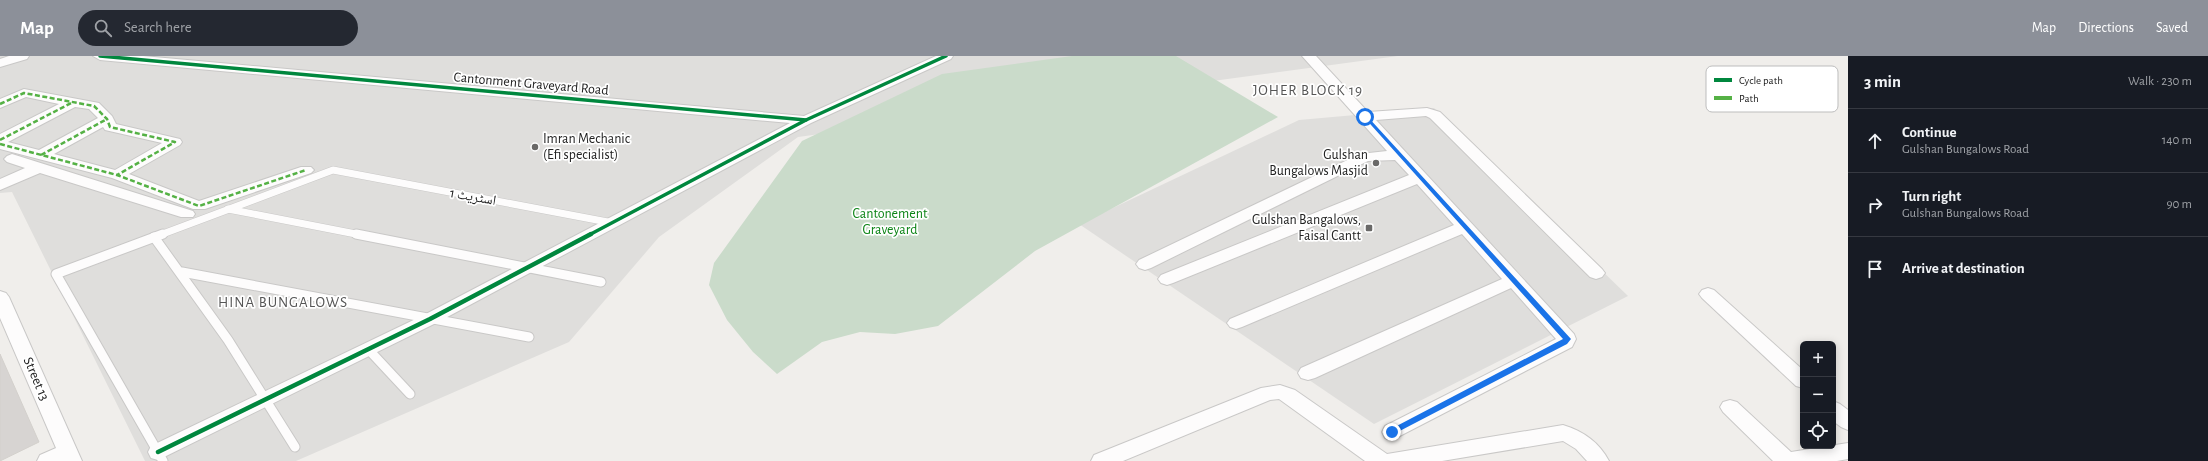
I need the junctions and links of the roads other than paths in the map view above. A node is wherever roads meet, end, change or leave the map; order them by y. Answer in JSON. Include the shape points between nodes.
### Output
{"nodes":[{"id":1,"x":22,"y":56,"type":"edge"},
{"id":2,"x":100,"y":56,"type":"edge"},
{"id":3,"x":1309,"y":56,"type":"edge"},
{"id":4,"x":939,"y":57,"type":"edge"},
{"id":5,"x":0,"y":63,"type":"edge"},
{"id":6,"x":73,"y":102,"type":"junction"},
{"id":7,"x":0,"y":104,"type":"edge"},
{"id":8,"x":1365,"y":117,"type":"junction"},
{"id":9,"x":107,"y":118,"type":"junction"},
{"id":10,"x":806,"y":120,"type":"junction"},
{"id":11,"x":0,"y":140,"type":"edge"},
{"id":12,"x":0,"y":144,"type":"edge"},
{"id":13,"x":0,"y":156,"type":"edge"},
{"id":14,"x":1399,"y":156,"type":"junction"},
{"id":15,"x":41,"y":161,"type":"junction"},
{"id":16,"x":306,"y":170,"type":"dead end"},
{"id":17,"x":118,"y":175,"type":"junction"},
{"id":18,"x":1419,"y":177,"type":"junction"},
{"id":19,"x":0,"y":185,"type":"edge"},
{"id":20,"x":228,"y":209,"type":"junction"},
{"id":21,"x":187,"y":214,"type":"dead end"},
{"id":22,"x":614,"y":223,"type":"junction"},
{"id":23,"x":1464,"y":227,"type":"junction"},
{"id":24,"x":154,"y":236,"type":"junction"},
{"id":25,"x":1146,"y":264,"type":"dead end"},
{"id":26,"x":527,"y":269,"type":"junction"},
{"id":27,"x":182,"y":272,"type":"junction"},
{"id":28,"x":1596,"y":274,"type":"dead end"},
{"id":29,"x":1167,"y":279,"type":"dead end"},
{"id":30,"x":1514,"y":280,"type":"junction"},
{"id":31,"x":602,"y":282,"type":"dead end"},
{"id":32,"x":1708,"y":294,"type":"dead end"},
{"id":33,"x":0,"y":297,"type":"edge"},
{"id":34,"x":430,"y":319,"type":"junction"},
{"id":35,"x":1236,"y":323,"type":"dead end"},
{"id":36,"x":529,"y":337,"type":"dead end"},
{"id":37,"x":368,"y":349,"type":"junction"},
{"id":38,"x":1308,"y":373,"type":"dead end"},
{"id":39,"x":1800,"y":378,"type":"edge"},
{"id":40,"x":410,"y":394,"type":"dead end"},
{"id":41,"x":266,"y":398,"type":"junction"},
{"id":42,"x":1730,"y":407,"type":"dead end"},
{"id":43,"x":1836,"y":412,"type":"edge"},
{"id":44,"x":1848,"y":422,"type":"edge"},
{"id":45,"x":1392,"y":432,"type":"dead end"},
{"id":46,"x":295,"y":447,"type":"dead end"},
{"id":47,"x":1848,"y":451,"type":"edge"},
{"id":48,"x":69,"y":456,"type":"edge"},
{"id":49,"x":160,"y":456,"type":"edge"},
{"id":50,"x":47,"y":461,"type":"edge"},
{"id":51,"x":1101,"y":461,"type":"edge"},
{"id":52,"x":1381,"y":461,"type":"edge"},
{"id":53,"x":1392,"y":461,"type":"edge"},
{"id":54,"x":1599,"y":461,"type":"edge"},
{"id":55,"x":1788,"y":461,"type":"edge"}],
"edges":[{"from":1,"to":5,"type":"street"},
{"from":2,"to":10,"type":"street","name":"Cantonment Graveyard Road"},
{"from":3,"to":8,"type":"street"},
{"from":4,"to":10,"type":"street","name":"Cantonment Graveyard Road","via":[[860,97]]},
{"from":6,"to":7,"type":"street","via":[[24,93]]},
{"from":6,"to":9,"type":"street","via":[[94,106]]},
{"from":6,"to":11,"type":"street"},
{"from":8,"to":14,"type":"street"},
{"from":8,"to":28,"type":"street","via":[[1427,112],[1435,114]]},
{"from":9,"to":15,"type":"street"},
{"from":9,"to":17,"type":"street","via":[[110,127],[175,142]]},
{"from":10,"to":22,"type":"street"},
{"from":12,"to":15,"type":"street"},
{"from":13,"to":15,"type":"street"},
{"from":14,"to":18,"type":"street"},
{"from":14,"to":25,"type":"street","via":[[1365,157]]},
{"from":15,"to":17,"type":"street"},
{"from":15,"to":19,"type":"street"},
{"from":15,"to":21,"type":"street"},
{"from":16,"to":17,"type":"street","via":[[199,206]]},
{"from":18,"to":23,"type":"street"},
{"from":18,"to":29,"type":"street"},
{"from":20,"to":22,"type":"lane","name":"اسٹریٹ 1","via":[[333,170]]},
{"from":20,"to":24,"type":"lane"},
{"from":20,"to":26,"type":"lane"},
{"from":22,"to":26,"type":"street"},
{"from":23,"to":30,"type":"street"},
{"from":23,"to":35,"type":"street"},
{"from":24,"to":27,"type":"lane"},
{"from":24,"to":49,"type":"lane","via":[[56,274]]},
{"from":26,"to":31,"type":"lane"},
{"from":26,"to":34,"type":"street"},
{"from":27,"to":34,"type":"lane"},
{"from":27,"to":41,"type":"lane"},
{"from":30,"to":38,"type":"street"},
{"from":30,"to":45,"type":"street","via":[[1568,339]]},
{"from":32,"to":39,"type":"street"},
{"from":33,"to":48,"type":"street","name":"Street 13"},
{"from":34,"to":36,"type":"lane"},
{"from":34,"to":37,"type":"street"},
{"from":37,"to":40,"type":"lane"},
{"from":37,"to":41,"type":"street"},
{"from":41,"to":46,"type":"lane"},
{"from":41,"to":49,"type":"street"},
{"from":42,"to":55,"type":"street"},
{"from":43,"to":44,"type":"street"},
{"from":47,"to":55,"type":"street"},
{"from":48,"to":50,"type":"street"},
{"from":51,"to":52,"type":"street","via":[[1268,393],[1280,392],[1288,395]]},
{"from":53,"to":54,"type":"street","via":[[1563,434],[1575,436]]}]}
